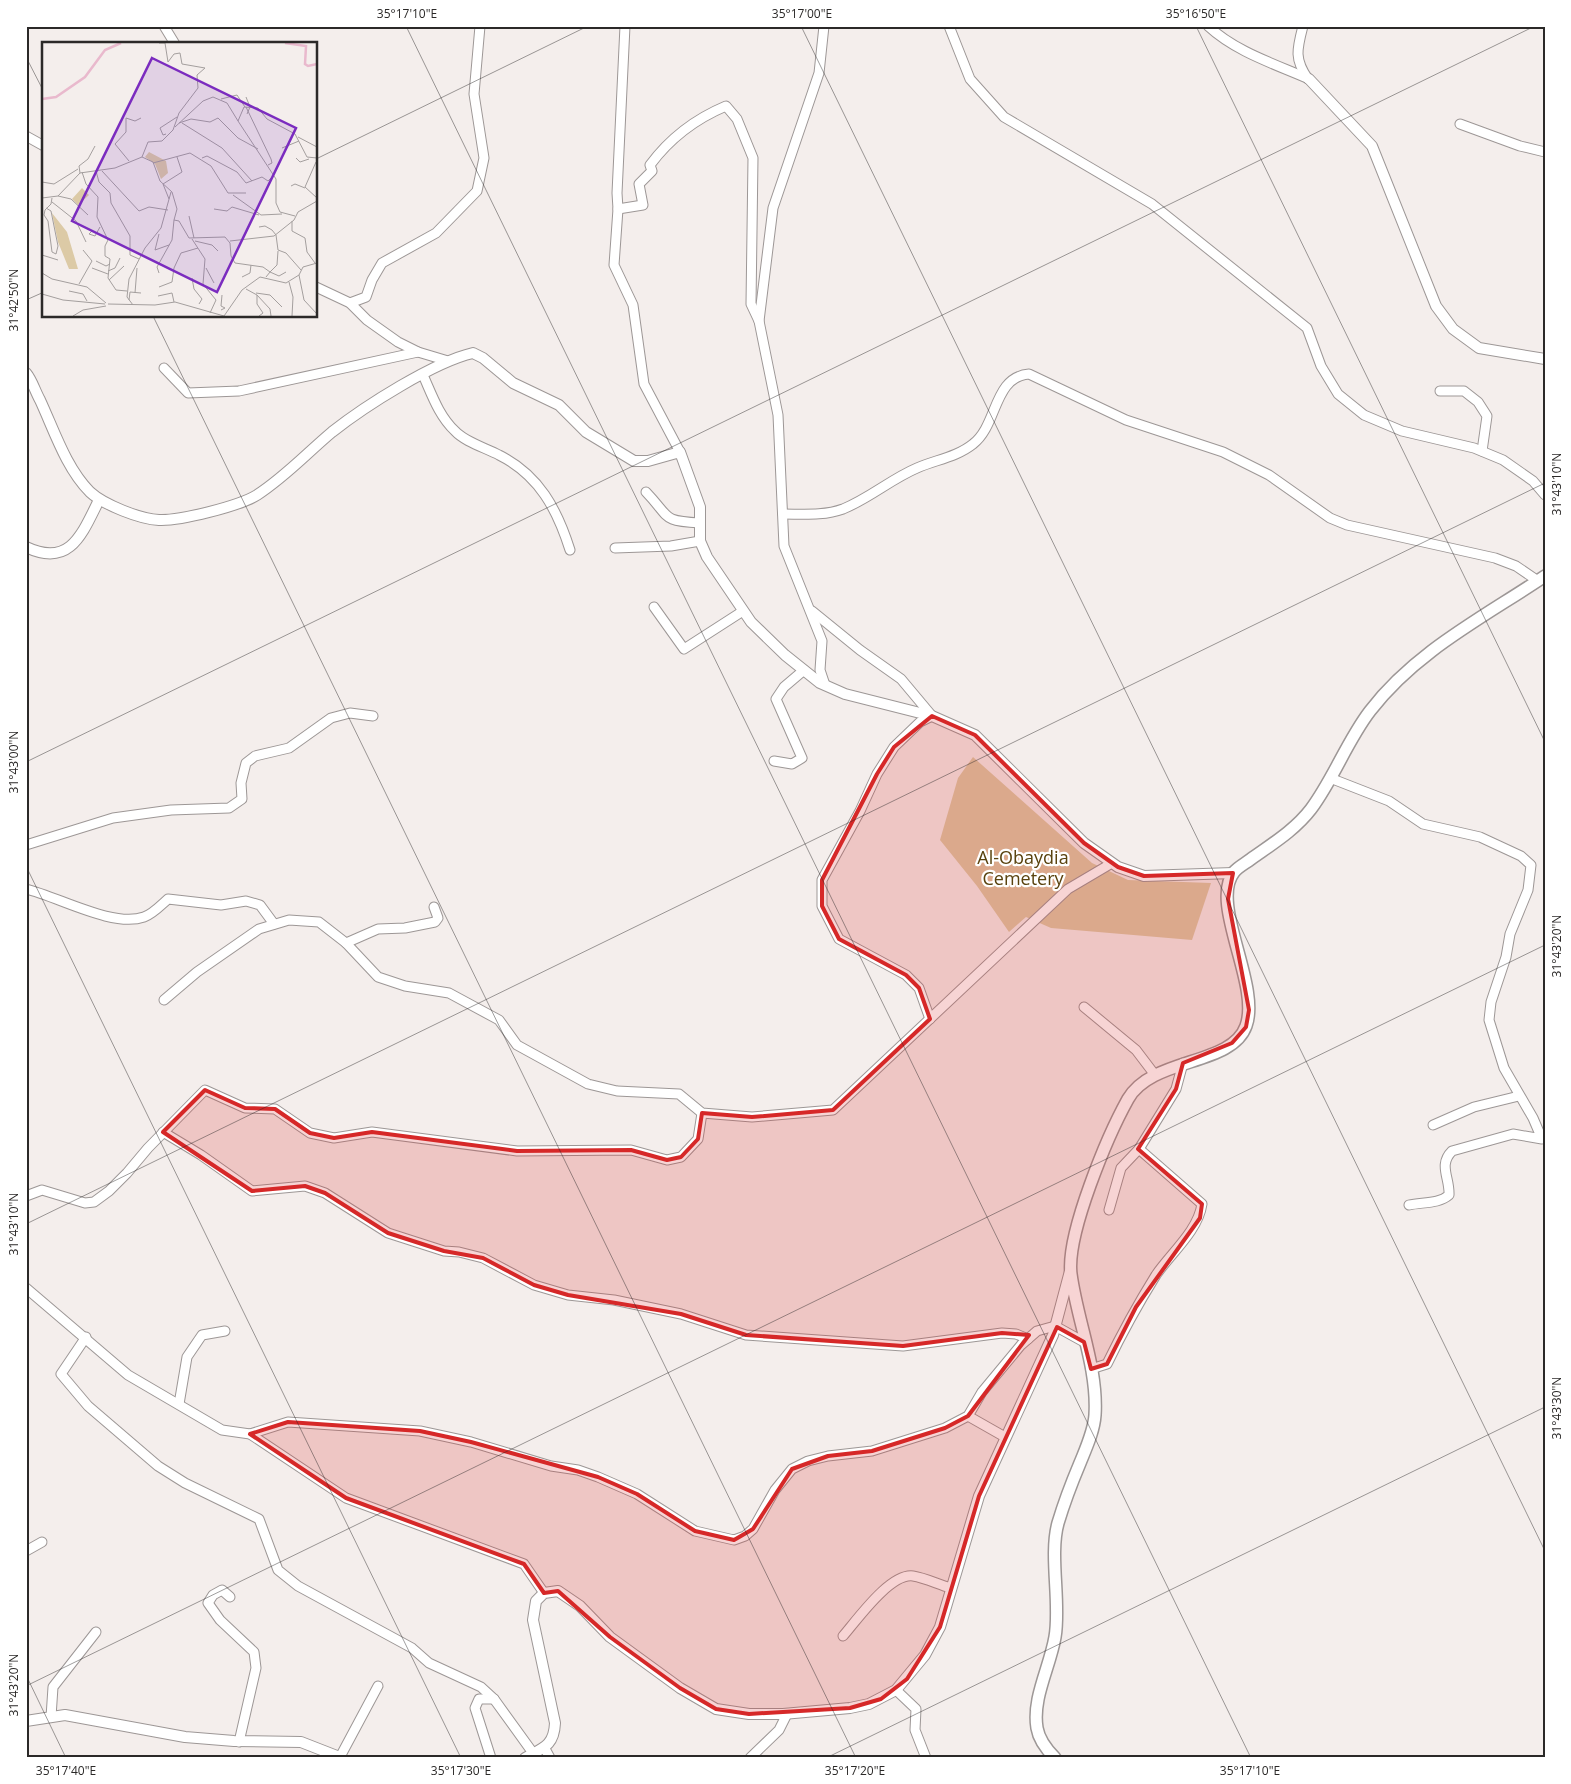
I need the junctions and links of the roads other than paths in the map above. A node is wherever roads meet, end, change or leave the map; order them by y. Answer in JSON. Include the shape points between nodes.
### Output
{"nodes":[{"id":1,"x":164,"y":26,"type":"edge"},
{"id":2,"x":480,"y":26,"type":"edge"},
{"id":3,"x":625,"y":26,"type":"edge"},
{"id":4,"x":824,"y":26,"type":"edge"},
{"id":5,"x":950,"y":26,"type":"edge"},
{"id":6,"x":1208,"y":26,"type":"edge"},
{"id":7,"x":1303,"y":26,"type":"edge"},
{"id":8,"x":174,"y":42,"type":"edge"},
{"id":9,"x":1309,"y":79,"type":"junction"},
{"id":10,"x":1460,"y":124,"type":"dead end"},
{"id":11,"x":26,"y":136,"type":"edge"},
{"id":12,"x":42,"y":145,"type":"edge"},
{"id":13,"x":1545,"y":152,"type":"edge"},
{"id":14,"x":618,"y":209,"type":"junction"},
{"id":15,"x":318,"y":288,"type":"edge"},
{"id":16,"x":350,"y":303,"type":"junction"},
{"id":17,"x":759,"y":321,"type":"junction"},
{"id":18,"x":418,"y":352,"type":"junction"},
{"id":19,"x":1545,"y":359,"type":"edge"},
{"id":20,"x":448,"y":361,"type":"junction"},
{"id":21,"x":164,"y":368,"type":"dead end"},
{"id":22,"x":26,"y":373,"type":"edge"},
{"id":23,"x":423,"y":375,"type":"junction"},
{"id":24,"x":1440,"y":391,"type":"dead end"},
{"id":25,"x":1482,"y":451,"type":"junction"},
{"id":26,"x":680,"y":452,"type":"junction"},
{"id":27,"x":646,"y":492,"type":"dead end"},
{"id":28,"x":1545,"y":494,"type":"edge"},
{"id":29,"x":99,"y":500,"type":"junction"},
{"id":30,"x":783,"y":514,"type":"junction"},
{"id":31,"x":700,"y":523,"type":"junction"},
{"id":32,"x":700,"y":540,"type":"junction"},
{"id":33,"x":26,"y":547,"type":"edge"},
{"id":34,"x":615,"y":548,"type":"dead end"},
{"id":35,"x":570,"y":550,"type":"dead end"},
{"id":36,"x":1541,"y":578,"type":"edge"},
{"id":37,"x":654,"y":607,"type":"dead end"},
{"id":38,"x":810,"y":610,"type":"junction"},
{"id":39,"x":742,"y":611,"type":"junction"},
{"id":40,"x":804,"y":670,"type":"junction"},
{"id":41,"x":825,"y":685,"type":"junction"},
{"id":42,"x":373,"y":716,"type":"dead end"},
{"id":43,"x":932,"y":716,"type":"junction"},
{"id":44,"x":774,"y":761,"type":"dead end"},
{"id":45,"x":1330,"y":778,"type":"junction"},
{"id":46,"x":26,"y":845,"type":"edge"},
{"id":47,"x":1112,"y":863,"type":"junction"},
{"id":48,"x":1234,"y":873,"type":"junction"},
{"id":49,"x":26,"y":889,"type":"edge"},
{"id":50,"x":434,"y":907,"type":"dead end"},
{"id":51,"x":274,"y":924,"type":"junction"},
{"id":52,"x":346,"y":943,"type":"junction"},
{"id":53,"x":164,"y":1000,"type":"dead end"},
{"id":54,"x":1084,"y":1007,"type":"dead end"},
{"id":55,"x":930,"y":1018,"type":"junction"},
{"id":56,"x":1183,"y":1064,"type":"junction"},
{"id":57,"x":1155,"y":1075,"type":"junction"},
{"id":58,"x":1520,"y":1096,"type":"junction"},
{"id":59,"x":702,"y":1113,"type":"junction"},
{"id":60,"x":1433,"y":1125,"type":"dead end"},
{"id":61,"x":163,"y":1132,"type":"junction"},
{"id":62,"x":1139,"y":1149,"type":"junction"},
{"id":63,"x":26,"y":1196,"type":"edge"},
{"id":64,"x":1409,"y":1205,"type":"dead end"},
{"id":65,"x":1109,"y":1210,"type":"dead end"},
{"id":66,"x":1070,"y":1270,"type":"junction"},
{"id":67,"x":26,"y":1288,"type":"edge"},
{"id":68,"x":1056,"y":1326,"type":"junction"},
{"id":69,"x":225,"y":1331,"type":"dead end"},
{"id":70,"x":86,"y":1337,"type":"junction"},
{"id":71,"x":1028,"y":1339,"type":"junction"},
{"id":72,"x":1084,"y":1342,"type":"junction"},
{"id":73,"x":1091,"y":1369,"type":"junction"},
{"id":74,"x":179,"y":1404,"type":"junction"},
{"id":75,"x":968,"y":1416,"type":"junction"},
{"id":76,"x":250,"y":1434,"type":"junction"},
{"id":77,"x":1005,"y":1437,"type":"junction"},
{"id":78,"x":42,"y":1542,"type":"dead end"},
{"id":79,"x":26,"y":1551,"type":"edge"},
{"id":80,"x":951,"y":1588,"type":"junction"},
{"id":81,"x":544,"y":1593,"type":"junction"},
{"id":82,"x":230,"y":1596,"type":"dead end"},
{"id":83,"x":96,"y":1632,"type":"dead end"},
{"id":84,"x":843,"y":1636,"type":"dead end"},
{"id":85,"x":378,"y":1686,"type":"dead end"},
{"id":86,"x":896,"y":1690,"type":"junction"},
{"id":87,"x":494,"y":1699,"type":"junction"},
{"id":88,"x":787,"y":1714,"type":"junction"},
{"id":89,"x":51,"y":1717,"type":"junction"},
{"id":90,"x":26,"y":1721,"type":"edge"},
{"id":91,"x":239,"y":1742,"type":"junction"},
{"id":92,"x":544,"y":1747,"type":"junction"},
{"id":93,"x":529,"y":1756,"type":"edge"},
{"id":94,"x":341,"y":1757,"type":"edge"},
{"id":95,"x":491,"y":1758,"type":"edge"},
{"id":96,"x":550,"y":1758,"type":"edge"},
{"id":97,"x":750,"y":1758,"type":"edge"},
{"id":98,"x":926,"y":1758,"type":"edge"},
{"id":99,"x":1055,"y":1758,"type":"edge"}],
"edges":[{"from":1,"to":8,"type":"street"},
{"from":2,"to":16,"type":"street","via":[[474,94],[484,158],[477,191],[436,233],[382,263],[366,297]]},
{"from":3,"to":14,"type":"street"},
{"from":4,"to":17,"type":"street","via":[[819,73],[773,208]]},
{"from":5,"to":25,"type":"street","via":[[970,79],[1004,117],[1152,204],[1307,328],[1321,366],[1338,394],[1364,415],[1402,431]]},
{"from":6,"to":9,"type":"street","via":[[1275,66]]},
{"from":7,"to":9,"type":"street","via":[[1297,49],[1298,62]]},
{"from":9,"to":19,"type":"street","via":[[1372,146],[1436,306],[1453,328],[1479,348]]},
{"from":10,"to":13,"type":"street"},
{"from":11,"to":12,"type":"street"},
{"from":14,"to":17,"type":"street","via":[[643,205],[639,184],[652,171],[650,164],[662,149],[682,131],[726,106],[737,119],[753,158],[751,304]]},
{"from":14,"to":26,"type":"street","via":[[614,265],[633,305],[644,384]]},
{"from":15,"to":16,"type":"street"},
{"from":16,"to":18,"type":"street","via":[[367,320]]},
{"from":17,"to":30,"type":"street","via":[[778,415]]},
{"from":18,"to":20,"type":"street"},
{"from":18,"to":21,"type":"street","via":[[238,391],[188,393]]},
{"from":20,"to":23,"type":"street"},
{"from":20,"to":26,"type":"street","via":[[473,353],[483,358],[513,383],[559,405],[586,432],[634,461]]},
{"from":22,"to":29,"type":"street","via":[[76,476]]},
{"from":23,"to":29,"type":"street","via":[[333,432],[293,468],[256,496],[240,503],[162,520],[147,519]]},
{"from":23,"to":35,"type":"street","via":[[439,412],[456,433],[505,458],[534,479],[558,515]]},
{"from":24,"to":25,"type":"street","via":[[1464,391],[1478,402],[1487,416]]},
{"from":25,"to":28,"type":"street","via":[[1503,460],[1533,481]]},
{"from":26,"to":31,"type":"street","via":[[700,507]]},
{"from":27,"to":31,"type":"street","via":[[664,515],[675,522]]},
{"from":29,"to":33,"type":"street","via":[[84,531],[68,549],[59,554],[42,554]]},
{"from":30,"to":36,"type":"street","via":[[815,514],[843,509],[901,475],[961,452],[983,434],[1007,384],[1017,376],[1029,374],[1126,420],[1223,452],[1269,475],[1330,518],[1346,525],[1495,558]]},
{"from":30,"to":38,"type":"street","via":[[784,546]]},
{"from":31,"to":32,"type":"street"},
{"from":32,"to":34,"type":"street","via":[[671,546]]},
{"from":32,"to":39,"type":"street","via":[[707,558]]},
{"from":36,"to":45,"type":"main road","via":[[1433,650],[1395,682],[1369,713]]},
{"from":37,"to":39,"type":"street","via":[[684,649]]},
{"from":38,"to":41,"type":"street","via":[[822,641],[820,670]]},
{"from":38,"to":43,"type":"street","via":[[901,679]]},
{"from":39,"to":40,"type":"street"},
{"from":40,"to":41,"type":"street"},
{"from":40,"to":44,"type":"street","via":[[784,687],[776,699],[802,758],[792,764]]},
{"from":41,"to":43,"type":"street","via":[[845,694]]},
{"from":42,"to":46,"type":"street","via":[[350,713],[331,718],[290,748],[256,756],[246,763],[242,799],[229,808],[171,810],[113,818]]},
{"from":43,"to":47,"type":"street","via":[[975,735],[1084,843]]},
{"from":43,"to":55,"type":"street","via":[[920,722],[894,747],[822,880],[822,906],[839,939],[899,971],[919,988]]},
{"from":45,"to":48,"type":"main road","via":[[1311,808],[1292,829]]},
{"from":45,"to":58,"type":"street","via":[[1389,802],[1423,824],[1480,837],[1521,856],[1531,866],[1528,890],[1510,934],[1489,1020],[1504,1068]]},
{"from":47,"to":48,"type":"street","via":[[1144,876]]},
{"from":47,"to":55,"type":"street","via":[[1068,888]]},
{"from":48,"to":56,"type":"main road","via":[[1228,885],[1228,900],[1231,926],[1247,984],[1249,1010],[1246,1027],[1240,1036],[1214,1054]]},
{"from":49,"to":51,"type":"street","via":[[110,918],[128,921],[146,917],[168,899],[220,905],[246,901],[260,905]]},
{"from":50,"to":52,"type":"street","via":[[438,918],[435,922],[378,929]]},
{"from":51,"to":52,"type":"street","via":[[289,920],[319,922]]},
{"from":51,"to":53,"type":"street","via":[[258,929]]},
{"from":52,"to":59,"type":"street","via":[[378,976],[405,986],[449,993],[500,1020],[517,1045],[588,1084],[617,1091],[679,1094]]},
{"from":54,"to":57,"type":"street","via":[[1136,1050]]},
{"from":55,"to":59,"type":"street","via":[[833,1110],[752,1117]]},
{"from":56,"to":57,"type":"main road"},
{"from":56,"to":62,"type":"street","via":[[1176,1089]]},
{"from":57,"to":66,"type":"main road","via":[[1130,1095],[1097,1164],[1075,1235]]},
{"from":58,"to":60,"type":"street","via":[[1474,1107]]},
{"from":58,"to":64,"type":"street","via":[[1542,1139],[1512,1134],[1452,1151],[1445,1157],[1444,1165],[1449,1194],[1432,1202]]},
{"from":59,"to":61,"type":"street","via":[[698,1139],[681,1157],[667,1160],[630,1150],[516,1151],[372,1132],[334,1138],[310,1133],[275,1109],[245,1108],[205,1090]]},
{"from":61,"to":63,"type":"street","via":[[127,1174],[94,1202],[85,1203],[42,1190]]},
{"from":61,"to":71,"type":"street","via":[[252,1190],[305,1186],[325,1193],[388,1233],[444,1252],[484,1258],[534,1285],[568,1295],[614,1300],[681,1314],[746,1335],[903,1346],[1002,1333]]},
{"from":62,"to":65,"type":"street","via":[[1121,1168]]},
{"from":62,"to":73,"type":"street","via":[[1202,1204],[1200,1218],[1158,1272],[1107,1364]]},
{"from":66,"to":68,"type":"street"},
{"from":66,"to":72,"type":"main road"},
{"from":67,"to":70,"type":"street"},
{"from":68,"to":71,"type":"street","via":[[1037,1331]]},
{"from":68,"to":72,"type":"street"},
{"from":68,"to":77,"type":"street"},
{"from":69,"to":74,"type":"street","via":[[202,1336],[187,1356]]},
{"from":70,"to":74,"type":"street","via":[[128,1375]]},
{"from":70,"to":87,"type":"street","via":[[61,1374],[88,1406],[158,1466],[185,1483],[259,1519],[278,1570],[298,1586],[412,1648],[429,1663],[481,1687]]},
{"from":71,"to":75,"type":"street","via":[[982,1392]]},
{"from":72,"to":73,"type":"main road"},
{"from":73,"to":99,"type":"main road","via":[[1095,1416],[1057,1528],[1055,1635],[1036,1716],[1037,1732]]},
{"from":74,"to":76,"type":"street","via":[[222,1430]]},
{"from":75,"to":76,"type":"street","via":[[945,1428],[872,1451],[828,1456],[792,1469],[752,1529],[734,1540],[695,1531],[637,1494],[598,1477],[471,1442],[420,1431],[288,1422]]},
{"from":75,"to":77,"type":"street"},
{"from":76,"to":81,"type":"street","via":[[346,1498],[524,1564]]},
{"from":77,"to":80,"type":"street","via":[[978,1496]]},
{"from":78,"to":79,"type":"street"},
{"from":80,"to":84,"type":"street","via":[[912,1576],[892,1583]]},
{"from":80,"to":86,"type":"street","via":[[940,1627],[925,1655]]},
{"from":81,"to":88,"type":"street","via":[[558,1591],[580,1606],[610,1637],[680,1688],[716,1709],[750,1714]]},
{"from":81,"to":92,"type":"street","via":[[536,1601],[533,1620],[555,1723],[554,1734]]},
{"from":82,"to":91,"type":"street","via":[[222,1590],[208,1603],[220,1620],[254,1652],[256,1668]]},
{"from":83,"to":89,"type":"street","via":[[53,1688]]},
{"from":85,"to":94,"type":"street"},
{"from":86,"to":88,"type":"street","via":[[869,1704]]},
{"from":86,"to":98,"type":"street","via":[[916,1709],[915,1730]]},
{"from":87,"to":93,"type":"street"},
{"from":87,"to":95,"type":"street","via":[[480,1699],[475,1708]]},
{"from":88,"to":97,"type":"street","via":[[779,1730]]},
{"from":89,"to":90,"type":"street"},
{"from":89,"to":91,"type":"street","via":[[65,1715],[185,1737]]},
{"from":91,"to":94,"type":"street","via":[[301,1742]]},
{"from":92,"to":93,"type":"street"},
{"from":92,"to":96,"type":"street"}]}
